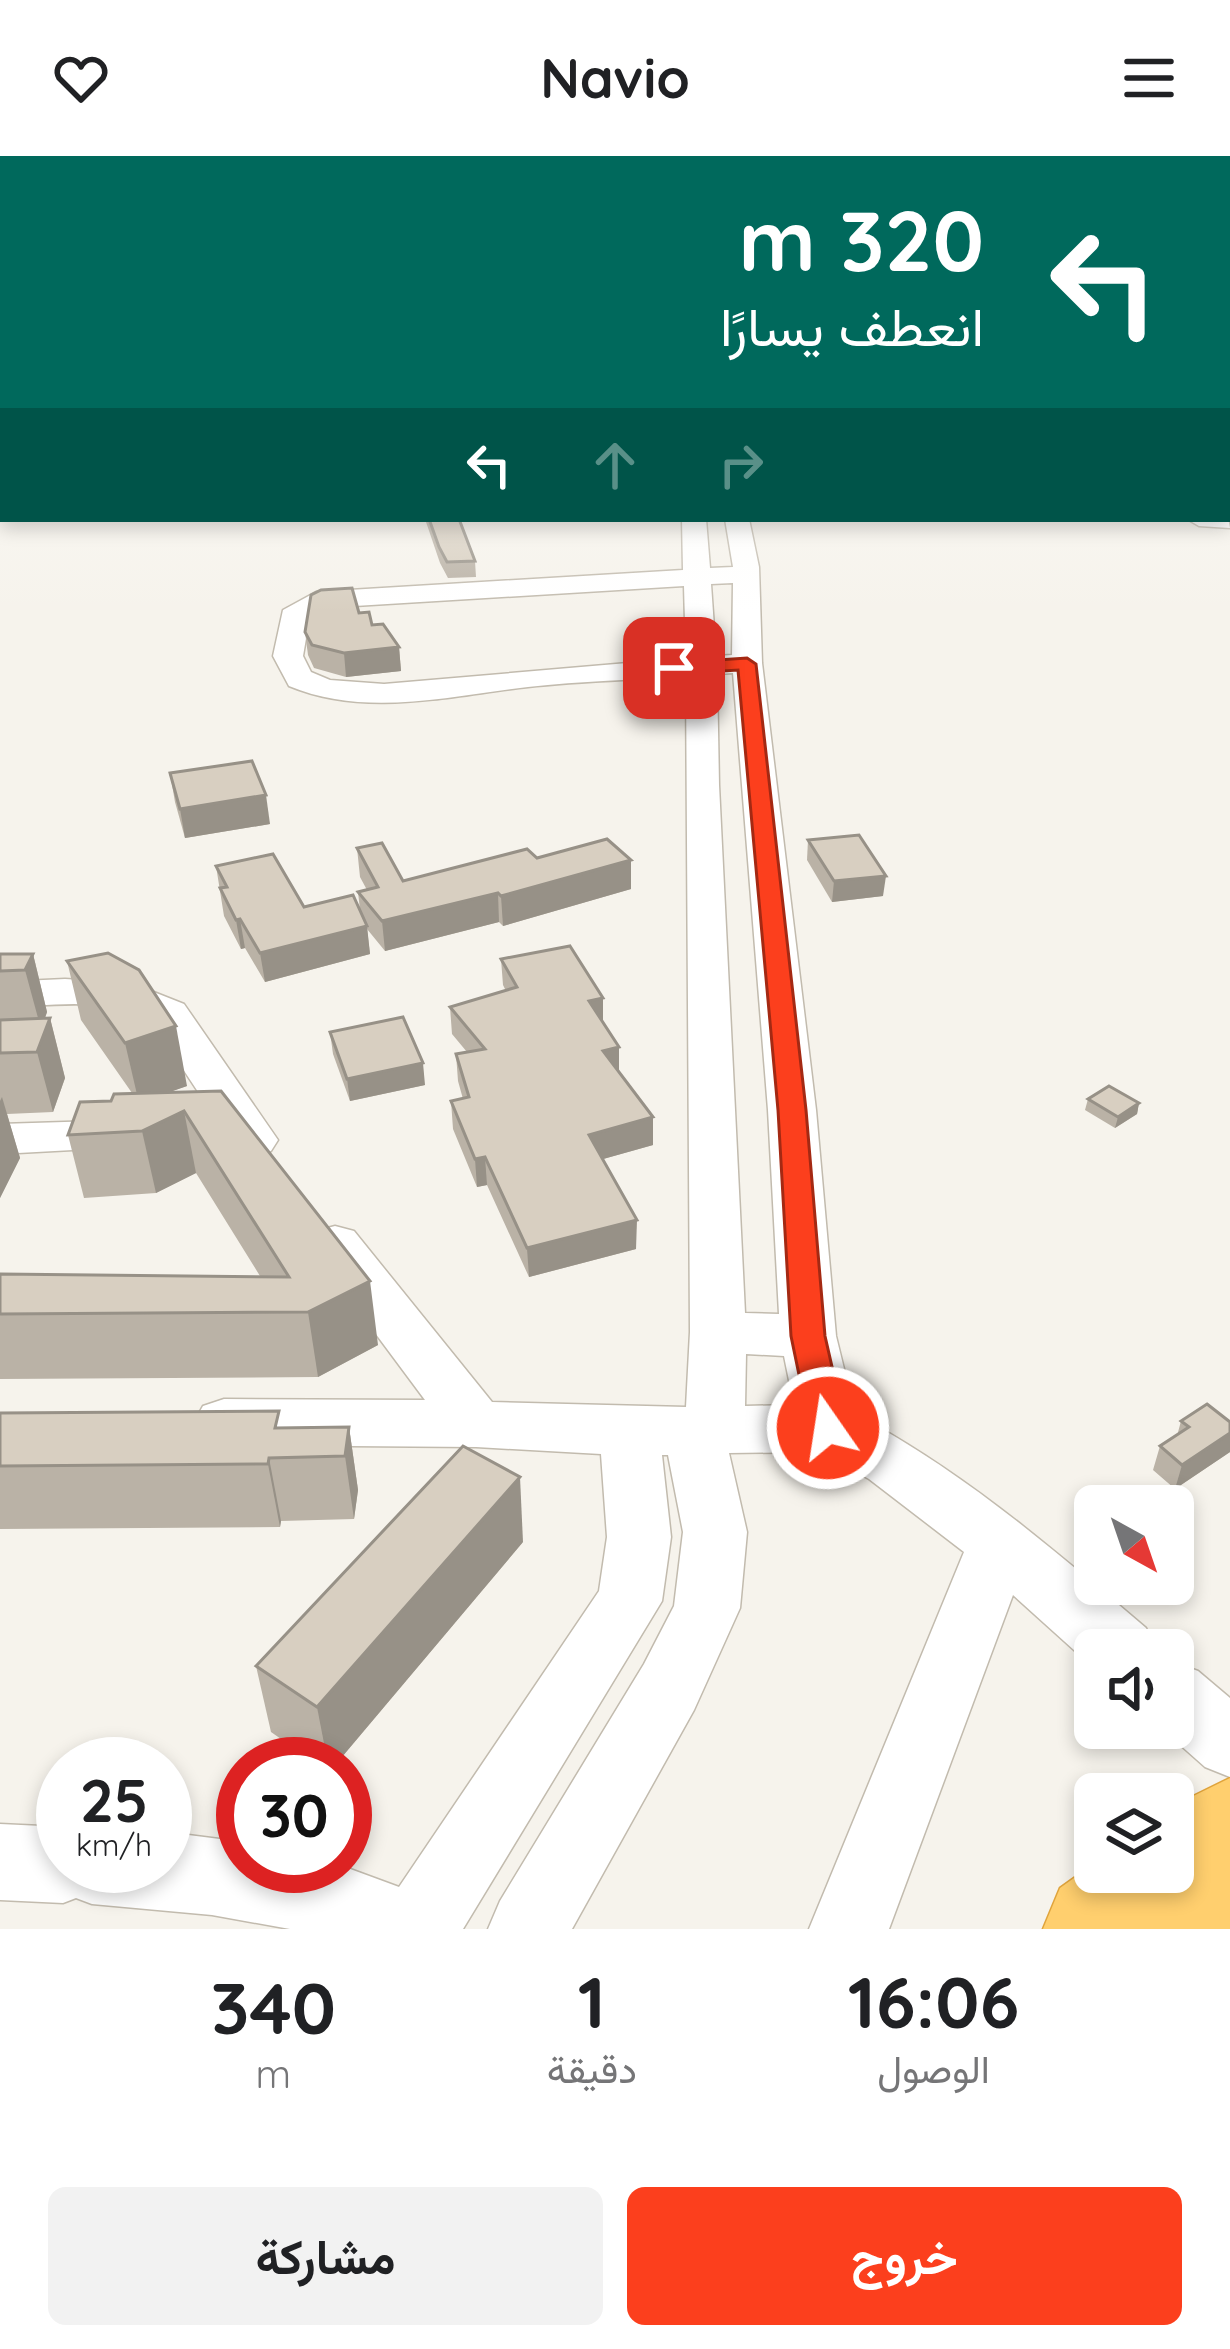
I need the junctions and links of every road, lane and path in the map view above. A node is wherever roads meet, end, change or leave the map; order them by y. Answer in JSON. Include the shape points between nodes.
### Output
{"nodes":[{"id":1,"x":694,"y":522,"type":"edge"},
{"id":2,"x":737,"y":522,"type":"edge"},
{"id":3,"x":746,"y":574,"type":"junction"},
{"id":4,"x":697,"y":576,"type":"junction"},
{"id":5,"x":747,"y":664,"type":"junction"},
{"id":6,"x":702,"y":667,"type":"junction"},
{"id":7,"x":0,"y":995,"type":"edge"},
{"id":8,"x":0,"y":1139,"type":"edge"},
{"id":9,"x":242,"y":1155,"type":"junction"},
{"id":10,"x":718,"y":1331,"type":"junction"},
{"id":11,"x":808,"y":1336,"type":"junction"},
{"id":12,"x":166,"y":1422,"type":"edge"},
{"id":13,"x":476,"y":1424,"type":"junction"},
{"id":14,"x":828,"y":1428,"type":"junction"},
{"id":15,"x":679,"y":1429,"type":"junction"},
{"id":16,"x":1000,"y":1543,"type":"junction"},
{"id":17,"x":1098,"y":1629,"type":"edge"},
{"id":18,"x":1192,"y":1749,"type":"edge"},
{"id":19,"x":1226,"y":1851,"type":"edge"},
{"id":20,"x":0,"y":1862,"type":"edge"},
{"id":21,"x":36,"y":1864,"type":"edge"},
{"id":22,"x":192,"y":1873,"type":"edge"},
{"id":23,"x":404,"y":1929,"type":"edge"},
{"id":24,"x":418,"y":1929,"type":"edge"},
{"id":25,"x":528,"y":1929,"type":"edge"},
{"id":26,"x":849,"y":1929,"type":"edge"},
{"id":27,"x":1101,"y":1929,"type":"edge"}],
"edges":[{"from":1,"to":4,"type":"street"},
{"from":2,"to":3,"type":"street"},
{"from":3,"to":4,"type":"street"},
{"from":3,"to":5,"type":"street"},
{"from":4,"to":6,"type":"street"},
{"from":4,"to":6,"type":"street","via":[[316,600],[297,610],[287,642],[300,679],[384,693]]},
{"from":5,"to":6,"type":"street"},
{"from":5,"to":11,"type":"street"},
{"from":6,"to":10,"type":"street"},
{"from":7,"to":9,"type":"street","via":[[130,994],[153,1002],[168,1013]]},
{"from":8,"to":9,"type":"street"},
{"from":9,"to":13,"type":"street"},
{"from":10,"to":11,"type":"street"},
{"from":10,"to":15,"type":"street"},
{"from":11,"to":14,"type":"street"},
{"from":12,"to":13,"type":"street"},
{"from":13,"to":15,"type":"street"},
{"from":14,"to":15,"type":"street"},
{"from":14,"to":16,"type":"street","via":[[891,1462]]},
{"from":15,"to":24,"type":"street","via":[[642,1533],[629,1600]]},
{"from":15,"to":25,"type":"street","via":[[715,1532],[707,1608]]},
{"from":16,"to":17,"type":"street"},
{"from":16,"to":26,"type":"street"},
{"from":18,"to":19,"type":"street"},
{"from":19,"to":27,"type":"highway"},
{"from":20,"to":21,"type":"street"},
{"from":22,"to":23,"type":"street","via":[[350,1904]]}]}
